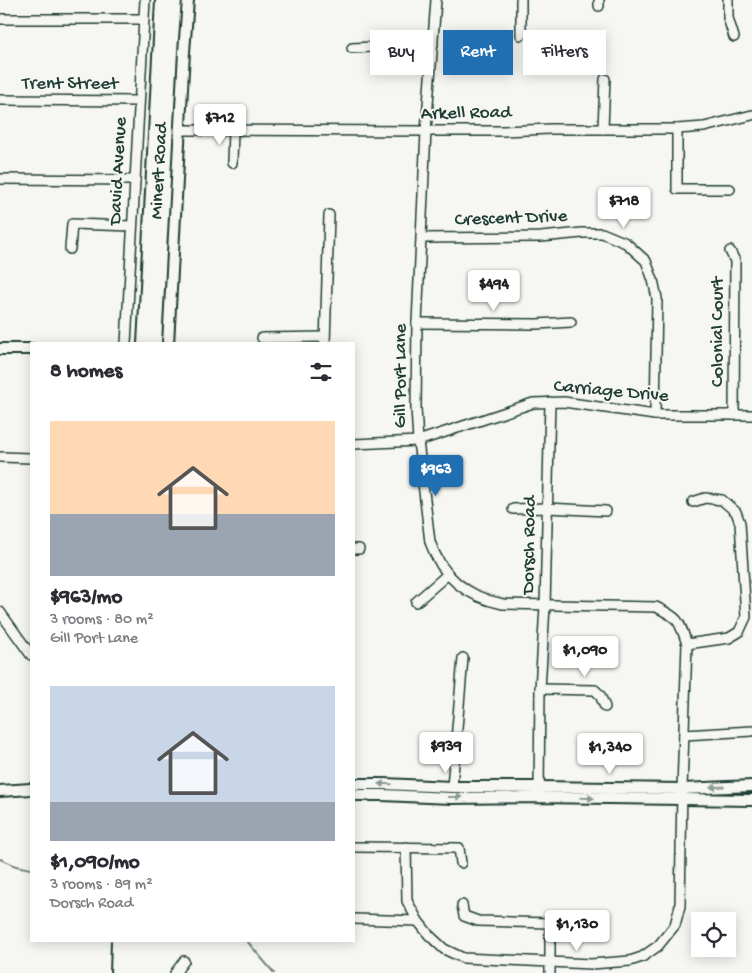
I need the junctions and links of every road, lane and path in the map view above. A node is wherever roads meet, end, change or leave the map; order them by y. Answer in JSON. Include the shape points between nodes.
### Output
{"nodes":[{"id":1,"x":145,"y":0,"type":"edge"},
{"id":2,"x":188,"y":0,"type":"edge"},
{"id":3,"x":436,"y":0,"type":"edge"},
{"id":4,"x":521,"y":0,"type":"edge"},
{"id":5,"x":728,"y":0,"type":"edge"},
{"id":6,"x":0,"y":19,"type":"edge"},
{"id":7,"x":144,"y":19,"type":"junction"},
{"id":8,"x":521,"y":34,"type":"dead end"},
{"id":9,"x":734,"y":37,"type":"dead end"},
{"id":10,"x":433,"y":44,"type":"edge"},
{"id":11,"x":370,"y":47,"type":"edge"},
{"id":12,"x":352,"y":48,"type":"dead end"},
{"id":13,"x":431,"y":75,"type":"edge"},
{"id":14,"x":605,"y":79,"type":"dead end"},
{"id":15,"x":0,"y":100,"type":"edge"},
{"id":16,"x":139,"y":101,"type":"junction"},
{"id":17,"x":752,"y":115,"type":"edge"},
{"id":18,"x":603,"y":129,"type":"junction"},
{"id":19,"x":678,"y":129,"type":"junction"},
{"id":20,"x":179,"y":130,"type":"junction"},
{"id":21,"x":233,"y":130,"type":"junction"},
{"id":22,"x":426,"y":131,"type":"junction"},
{"id":23,"x":232,"y":163,"type":"dead end"},
{"id":24,"x":0,"y":179,"type":"edge"},
{"id":25,"x":135,"y":180,"type":"junction"},
{"id":26,"x":730,"y":189,"type":"dead end"},
{"id":27,"x":329,"y":215,"type":"dead end"},
{"id":28,"x":132,"y":226,"type":"junction"},
{"id":29,"x":422,"y":238,"type":"junction"},
{"id":30,"x":70,"y":249,"type":"dead end"},
{"id":31,"x":730,"y":251,"type":"dead end"},
{"id":32,"x":571,"y":322,"type":"dead end"},
{"id":33,"x":417,"y":324,"type":"junction"},
{"id":34,"x":262,"y":338,"type":"dead end"},
{"id":35,"x":325,"y":340,"type":"edge"},
{"id":36,"x":126,"y":342,"type":"edge"},
{"id":37,"x":168,"y":342,"type":"edge"},
{"id":38,"x":0,"y":348,"type":"edge"},
{"id":39,"x":30,"y":349,"type":"edge"},
{"id":40,"x":550,"y":402,"type":"junction"},
{"id":41,"x":655,"y":415,"type":"junction"},
{"id":42,"x":734,"y":415,"type":"junction"},
{"id":43,"x":752,"y":415,"type":"edge"},
{"id":44,"x":418,"y":441,"type":"junction"},
{"id":45,"x":355,"y":444,"type":"edge"},
{"id":46,"x":0,"y":457,"type":"edge"},
{"id":47,"x":30,"y":458,"type":"edge"},
{"id":48,"x":692,"y":502,"type":"dead end"},
{"id":49,"x":513,"y":508,"type":"dead end"},
{"id":50,"x":547,"y":508,"type":"junction"},
{"id":51,"x":606,"y":511,"type":"dead end"},
{"id":52,"x":448,"y":574,"type":"junction"},
{"id":53,"x":416,"y":602,"type":"dead end"},
{"id":54,"x":545,"y":606,"type":"junction"},
{"id":55,"x":0,"y":612,"type":"edge"},
{"id":56,"x":687,"y":644,"type":"junction"},
{"id":57,"x":30,"y":654,"type":"edge"},
{"id":58,"x":463,"y":658,"type":"dead end"},
{"id":59,"x":540,"y":689,"type":"junction"},
{"id":60,"x":605,"y":707,"type":"dead end"},
{"id":61,"x":752,"y":731,"type":"edge"},
{"id":62,"x":684,"y":734,"type":"junction"},
{"id":63,"x":355,"y":784,"type":"edge"},
{"id":64,"x":752,"y":786,"type":"edge"},
{"id":65,"x":452,"y":787,"type":"junction"},
{"id":66,"x":30,"y":789,"type":"edge"},
{"id":67,"x":0,"y":791,"type":"edge"},
{"id":68,"x":538,"y":792,"type":"junction"},
{"id":69,"x":682,"y":794,"type":"junction"},
{"id":70,"x":355,"y":795,"type":"edge"},
{"id":71,"x":752,"y":800,"type":"edge"},
{"id":72,"x":355,"y":846,"type":"edge"},
{"id":73,"x":406,"y":847,"type":"junction"},
{"id":74,"x":461,"y":863,"type":"dead end"},
{"id":75,"x":462,"y":905,"type":"dead end"},
{"id":76,"x":355,"y":919,"type":"edge"},
{"id":77,"x":418,"y":921,"type":"junction"},
{"id":78,"x":184,"y":961,"type":"dead end"},
{"id":79,"x":550,"y":962,"type":"junction"},
{"id":80,"x":591,"y":969,"type":"edge"},
{"id":81,"x":175,"y":973,"type":"edge"},
{"id":82,"x":550,"y":973,"type":"edge"}],
"edges":[{"from":1,"to":7,"type":"street","name":"David Avenue"},
{"from":2,"to":20,"type":"street","name":"Minert Road"},
{"from":3,"to":10,"type":"street","name":"Gill Port Lane"},
{"from":4,"to":8,"type":"street"},
{"from":5,"to":9,"type":"street","via":[[728,18]]},
{"from":6,"to":7,"type":"street"},
{"from":7,"to":16,"type":"street","name":"David Avenue"},
{"from":11,"to":12,"type":"street"},
{"from":13,"to":22,"type":"street","name":"Gill Port Lane"},
{"from":14,"to":18,"type":"street"},
{"from":15,"to":16,"type":"street","name":"Trent Street"},
{"from":16,"to":25,"type":"street","name":"David Avenue"},
{"from":17,"to":19,"type":"street","name":"Arkell Road","via":[[704,127]]},
{"from":18,"to":19,"type":"street","name":"Arkell Road"},
{"from":18,"to":22,"type":"street","name":"Arkell Road"},
{"from":19,"to":26,"type":"street","via":[[677,189]]},
{"from":20,"to":21,"type":"street","name":"Arkell Road"},
{"from":20,"to":37,"type":"street","name":"Minert Road"},
{"from":21,"to":22,"type":"street","name":"Arkell Road"},
{"from":21,"to":23,"type":"street"},
{"from":22,"to":29,"type":"street","name":"Gill Port Lane"},
{"from":24,"to":25,"type":"street"},
{"from":25,"to":28,"type":"street","name":"David Avenue"},
{"from":27,"to":35,"type":"street"},
{"from":28,"to":30,"type":"street","via":[[72,224]]},
{"from":28,"to":36,"type":"street","name":"David Avenue"},
{"from":29,"to":33,"type":"street","name":"Gill Port Lane"},
{"from":29,"to":41,"type":"street","name":"Crescent Drive","via":[[602,233],[626,242],[646,261],[657,298]]},
{"from":31,"to":42,"type":"street","name":"Colonial Court","via":[[735,262]]},
{"from":32,"to":33,"type":"street"},
{"from":33,"to":44,"type":"street","name":"Gill Port Lane"},
{"from":34,"to":35,"type":"street"},
{"from":38,"to":39,"type":"street"},
{"from":40,"to":41,"type":"street","name":"Carriage Drive","via":[[587,404]]},
{"from":40,"to":44,"type":"street","name":"Carriage Drive","via":[[533,403]]},
{"from":40,"to":50,"type":"street","name":"Dorsch Road"},
{"from":41,"to":42,"type":"street","name":"Carriage Drive"},
{"from":42,"to":43,"type":"street","name":"Carriage Drive"},
{"from":44,"to":45,"type":"street","name":"Carriage Drive"},
{"from":44,"to":52,"type":"street","name":"Gill Port Lane","via":[[427,529],[434,554]]},
{"from":46,"to":47,"type":"street"},
{"from":48,"to":56,"type":"street","via":[[705,498],[722,500],[736,512],[740,523],[746,617],[739,632],[729,638]]},
{"from":49,"to":50,"type":"street"},
{"from":50,"to":51,"type":"street"},
{"from":50,"to":54,"type":"street","name":"Dorsch Road"},
{"from":52,"to":53,"type":"street"},
{"from":52,"to":54,"type":"street","name":"Gill Port Lane","via":[[464,589],[488,602]]},
{"from":54,"to":56,"type":"street","name":"Gill Port Lane","via":[[656,607],[680,622]]},
{"from":54,"to":59,"type":"street","name":"Dorsch Road"},
{"from":55,"to":57,"type":"street"},
{"from":56,"to":62,"type":"street","name":"Gill Port Lane"},
{"from":58,"to":65,"type":"street"},
{"from":59,"to":60,"type":"street","via":[[595,690]]},
{"from":59,"to":68,"type":"street","name":"Dorsch Road"},
{"from":61,"to":62,"type":"street"},
{"from":62,"to":69,"type":"street","name":"Gill Port Lane"},
{"from":65,"to":63,"type":"street","one_way":true},
{"from":64,"to":69,"type":"street","one_way":true},
{"from":65,"to":68,"type":"street"},
{"from":66,"to":67,"type":"street"},
{"from":68,"to":69,"type":"street"},
{"from":70,"to":68,"type":"street","one_way":true,"via":[[451,798]]},
{"from":69,"to":71,"type":"street"},
{"from":69,"to":80,"type":"street","name":"Gill Port Lane","via":[[680,906],[675,925],[658,946],[642,957]]},
{"from":72,"to":73,"type":"street"},
{"from":73,"to":74,"type":"street","via":[[459,848]]},
{"from":73,"to":77,"type":"street","name":"Gill Port Lane","via":[[407,901]]},
{"from":75,"to":79,"type":"street","via":[[464,916],[478,921],[550,923]]},
{"from":76,"to":77,"type":"street"},
{"from":77,"to":79,"type":"street","name":"Gill Port Lane","via":[[444,949],[463,958]]},
{"from":78,"to":81,"type":"street"},
{"from":79,"to":80,"type":"street","name":"Gill Port Lane"},
{"from":79,"to":82,"type":"street"}]}
